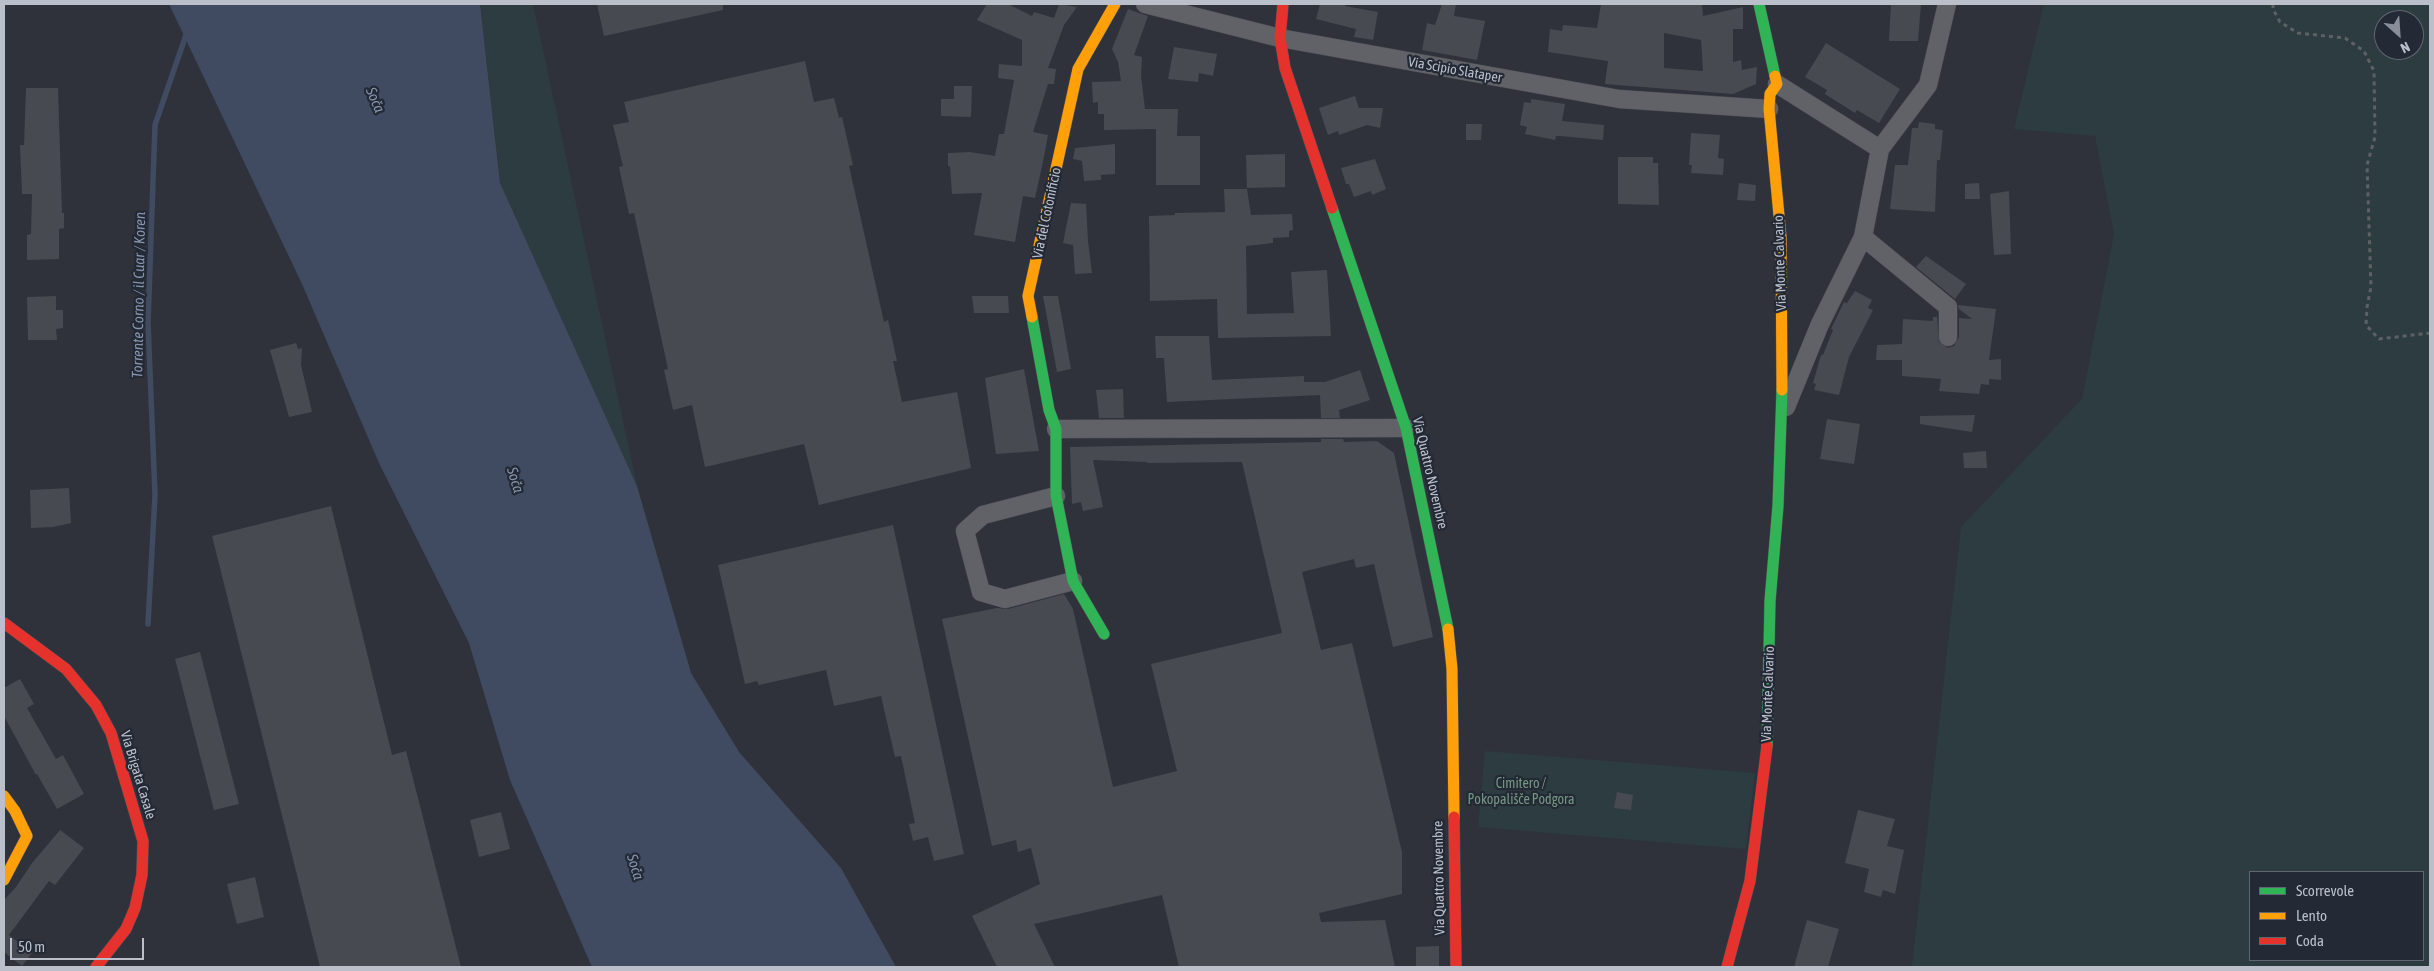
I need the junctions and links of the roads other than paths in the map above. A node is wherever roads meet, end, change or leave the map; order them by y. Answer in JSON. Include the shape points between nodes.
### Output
{"nodes":[{"id":1,"x":1115,"y":4,"type":"edge"},
{"id":2,"x":1145,"y":4,"type":"edge"},
{"id":3,"x":1283,"y":4,"type":"edge"},
{"id":4,"x":1759,"y":4,"type":"edge"},
{"id":5,"x":1947,"y":4,"type":"edge"},
{"id":6,"x":1280,"y":38,"type":"junction"},
{"id":7,"x":1777,"y":84,"type":"junction"},
{"id":8,"x":1769,"y":109,"type":"junction"},
{"id":9,"x":1880,"y":149,"type":"junction"},
{"id":10,"x":1864,"y":237,"type":"junction"},
{"id":11,"x":1948,"y":337,"type":"dead end"},
{"id":12,"x":1782,"y":417,"type":"junction"},
{"id":13,"x":1406,"y":428,"type":"junction"},
{"id":14,"x":1056,"y":429,"type":"junction"},
{"id":15,"x":1056,"y":496,"type":"junction"},
{"id":16,"x":1073,"y":581,"type":"junction"},
{"id":17,"x":4,"y":623,"type":"edge"},
{"id":18,"x":1104,"y":634,"type":"dead end"},
{"id":19,"x":4,"y":796,"type":"edge"},
{"id":20,"x":4,"y":880,"type":"edge"},
{"id":21,"x":96,"y":967,"type":"edge"},
{"id":22,"x":1456,"y":967,"type":"edge"},
{"id":23,"x":1728,"y":967,"type":"edge"}],
"edges":[{"from":1,"to":14,"type":"street","name":"Via del Cotonificio","via":[[1078,69],[1028,296],[1049,410]]},
{"from":2,"to":6,"type":"street","name":"Via Scipio Slataper"},
{"from":3,"to":6,"type":"street","name":"Via Quattro Novembre"},
{"from":4,"to":7,"type":"street"},
{"from":5,"to":9,"type":"street","name":"Via Monte Calvario","via":[[1928,85]]},
{"from":6,"to":8,"type":"street","name":"Via Scipio Slataper","via":[[1619,99]]},
{"from":6,"to":13,"type":"street","name":"Via Quattro Novembre","via":[[1285,68]]},
{"from":7,"to":8,"type":"street","via":[[1770,94]]},
{"from":7,"to":9,"type":"street"},
{"from":8,"to":12,"type":"street","name":"Via Monte Calvario","via":[[1781,237]]},
{"from":9,"to":10,"type":"street","name":"Via Monte Calvario"},
{"from":10,"to":11,"type":"street","via":[[1948,307]]},
{"from":10,"to":12,"type":"street","name":"Via Monte Calvario","via":[[1820,324]]},
{"from":12,"to":23,"type":"street","name":"Via Monte Calvario","via":[[1770,601],[1767,744],[1750,881]]},
{"from":13,"to":14,"type":"street"},
{"from":13,"to":22,"type":"street","name":"Via Quattro Novembre","via":[[1447,622],[1451,660]]},
{"from":14,"to":15,"type":"street","name":"Via del Cotonificio"},
{"from":15,"to":16,"type":"street","name":"Via del Cotonificio"},
{"from":15,"to":16,"type":"street","via":[[983,515],[965,532],[981,592],[1005,599]]},
{"from":16,"to":18,"type":"street","name":"Via del Cotonificio"},
{"from":17,"to":21,"type":"street","name":"Via Brigata Casale","via":[[66,669],[96,705],[111,733],[143,841],[142,875],[135,908],[126,928]]},
{"from":19,"to":20,"type":"street","via":[[27,836]]}]}
